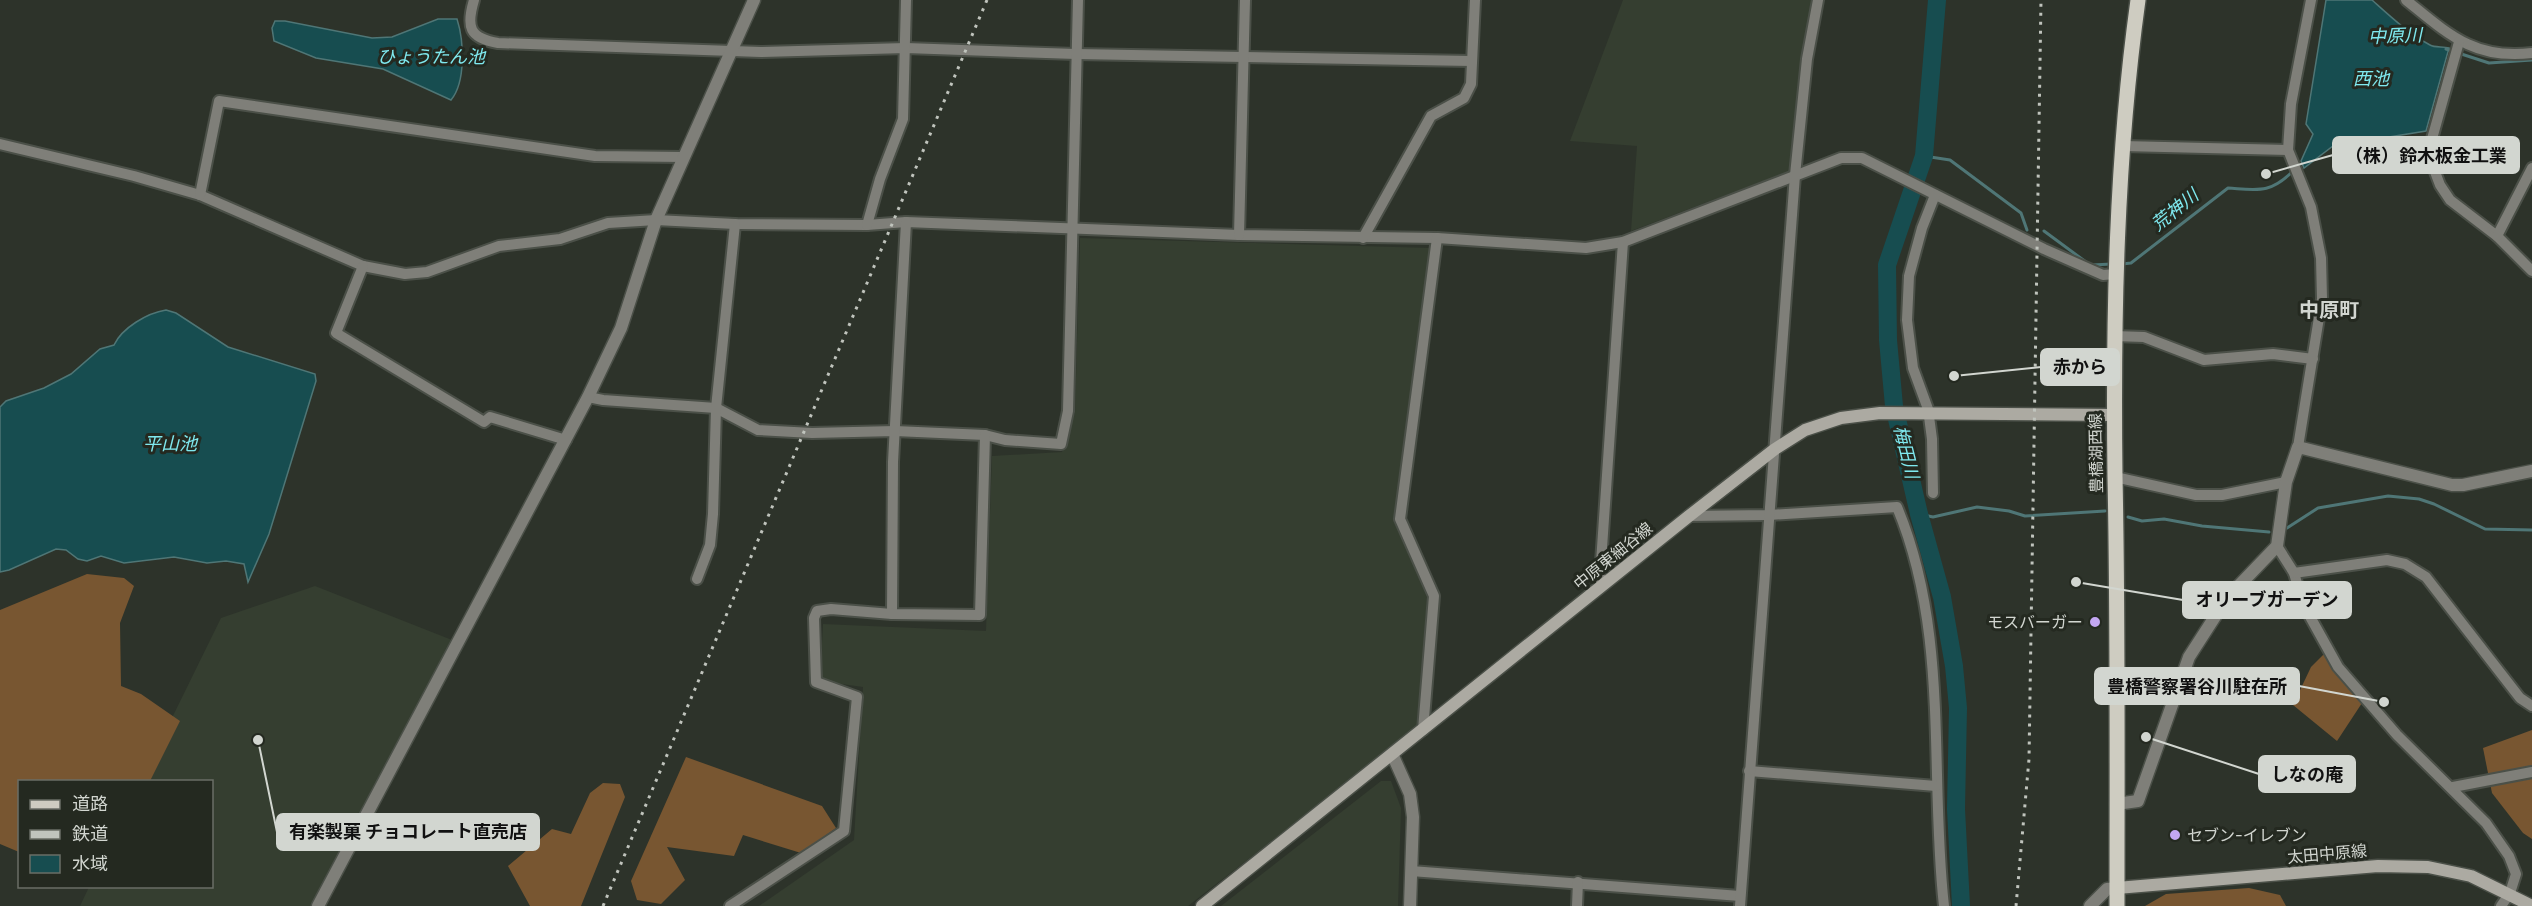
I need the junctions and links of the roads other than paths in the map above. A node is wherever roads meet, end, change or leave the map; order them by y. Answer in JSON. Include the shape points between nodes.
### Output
{"nodes":[{"id":1,"x":474,"y":0,"type":"edge"},
{"id":2,"x":754,"y":0,"type":"edge"},
{"id":3,"x":906,"y":0,"type":"edge"},
{"id":4,"x":1078,"y":0,"type":"edge"},
{"id":5,"x":1245,"y":0,"type":"edge"},
{"id":6,"x":1475,"y":0,"type":"edge"},
{"id":7,"x":1818,"y":0,"type":"edge"},
{"id":8,"x":2138,"y":0,"type":"edge"},
{"id":9,"x":2311,"y":0,"type":"edge"},
{"id":10,"x":2406,"y":0,"type":"edge"},
{"id":11,"x":906,"y":48,"type":"junction"},
{"id":12,"x":2457,"y":48,"type":"junction"},
{"id":13,"x":732,"y":50,"type":"junction"},
{"id":14,"x":2532,"y":53,"type":"edge"},
{"id":15,"x":1076,"y":54,"type":"junction"},
{"id":16,"x":1244,"y":57,"type":"junction"},
{"id":17,"x":1472,"y":62,"type":"junction"},
{"id":18,"x":0,"y":144,"type":"edge"},
{"id":19,"x":2123,"y":146,"type":"junction"},
{"id":20,"x":2288,"y":150,"type":"junction"},
{"id":21,"x":684,"y":157,"type":"junction"},
{"id":22,"x":2532,"y":168,"type":"edge"},
{"id":23,"x":1795,"y":175,"type":"junction"},
{"id":24,"x":1933,"y":194,"type":"junction"},
{"id":25,"x":200,"y":195,"type":"junction"},
{"id":26,"x":656,"y":220,"type":"junction"},
{"id":27,"x":906,"y":222,"type":"junction"},
{"id":28,"x":735,"y":224,"type":"junction"},
{"id":29,"x":867,"y":225,"type":"junction"},
{"id":30,"x":1072,"y":229,"type":"junction"},
{"id":31,"x":1239,"y":235,"type":"junction"},
{"id":32,"x":2497,"y":236,"type":"junction"},
{"id":33,"x":1363,"y":238,"type":"junction"},
{"id":34,"x":1437,"y":238,"type":"junction"},
{"id":35,"x":1623,"y":242,"type":"junction"},
{"id":36,"x":363,"y":266,"type":"junction"},
{"id":37,"x":2116,"y":266,"type":"junction"},
{"id":38,"x":2532,"y":271,"type":"edge"},
{"id":39,"x":2114,"y":336,"type":"junction"},
{"id":40,"x":2313,"y":359,"type":"junction"},
{"id":41,"x":588,"y":397,"type":"junction"},
{"id":42,"x":716,"y":408,"type":"junction"},
{"id":43,"x":1926,"y":414,"type":"junction"},
{"id":44,"x":2113,"y":415,"type":"junction"},
{"id":45,"x":895,"y":431,"type":"junction"},
{"id":46,"x":985,"y":435,"type":"junction"},
{"id":47,"x":566,"y":440,"type":"junction"},
{"id":48,"x":2298,"y":447,"type":"junction"},
{"id":49,"x":1775,"y":449,"type":"junction"},
{"id":50,"x":2532,"y":471,"type":"edge"},
{"id":51,"x":2115,"y":477,"type":"junction"},
{"id":52,"x":2286,"y":482,"type":"junction"},
{"id":53,"x":1933,"y":493,"type":"dead end"},
{"id":54,"x":1769,"y":515,"type":"junction"},
{"id":55,"x":1689,"y":516,"type":"junction"},
{"id":56,"x":2277,"y":546,"type":"junction"},
{"id":57,"x":2294,"y":573,"type":"junction"},
{"id":58,"x":697,"y":579,"type":"dead end"},
{"id":59,"x":1602,"y":585,"type":"junction"},
{"id":60,"x":892,"y":614,"type":"junction"},
{"id":61,"x":2532,"y":706,"type":"edge"},
{"id":62,"x":1423,"y":730,"type":"junction"},
{"id":63,"x":1393,"y":756,"type":"junction"},
{"id":64,"x":1749,"y":771,"type":"junction"},
{"id":65,"x":2532,"y":772,"type":"edge"},
{"id":66,"x":1936,"y":786,"type":"junction"},
{"id":67,"x":2453,"y":788,"type":"junction"},
{"id":68,"x":2116,"y":804,"type":"junction"},
{"id":69,"x":1411,"y":871,"type":"junction"},
{"id":70,"x":1578,"y":882,"type":"junction"},
{"id":71,"x":2117,"y":888,"type":"junction"},
{"id":72,"x":2510,"y":893,"type":"junction"},
{"id":73,"x":1740,"y":901,"type":"edge"},
{"id":74,"x":318,"y":906,"type":"edge"},
{"id":75,"x":730,"y":906,"type":"edge"},
{"id":76,"x":1202,"y":906,"type":"edge"},
{"id":77,"x":1410,"y":906,"type":"edge"},
{"id":78,"x":1576,"y":906,"type":"edge"},
{"id":79,"x":1944,"y":906,"type":"edge"},
{"id":80,"x":2090,"y":906,"type":"edge"},
{"id":81,"x":2117,"y":906,"type":"edge"},
{"id":82,"x":2501,"y":906,"type":"edge"},
{"id":83,"x":2532,"y":906,"type":"edge"}],
"edges":[{"from":1,"to":13,"type":"street","via":[[469,18],[471,30],[481,40],[569,47]]},
{"from":2,"to":13,"type":"street"},
{"from":3,"to":11,"type":"street"},
{"from":4,"to":15,"type":"street"},
{"from":5,"to":16,"type":"street"},
{"from":6,"to":17,"type":"street"},
{"from":7,"to":23,"type":"street","via":[[1807,58]]},
{"from":8,"to":19,"type":"main road","name":"豊橋湖西線","via":[[2126,85]]},
{"from":9,"to":20,"type":"street","via":[[2291,104]]},
{"from":10,"to":12,"type":"street"},
{"from":11,"to":13,"type":"street"},
{"from":11,"to":15,"type":"street"},
{"from":11,"to":29,"type":"street","via":[[903,119]]},
{"from":12,"to":14,"type":"street"},
{"from":12,"to":32,"type":"street","via":[[2430,146],[2432,164],[2450,200]]},
{"from":13,"to":21,"type":"street"},
{"from":15,"to":16,"type":"street"},
{"from":15,"to":30,"type":"street"},
{"from":16,"to":17,"type":"street"},
{"from":16,"to":31,"type":"street"},
{"from":17,"to":33,"type":"street","via":[[1471,84],[1464,98],[1431,116]]},
{"from":18,"to":25,"type":"street"},
{"from":19,"to":20,"type":"street"},
{"from":19,"to":37,"type":"main road","name":"豊橋湖西線"},
{"from":20,"to":40,"type":"street","via":[[2311,207],[2321,258],[2322,299]]},
{"from":21,"to":25,"type":"street","via":[[596,156],[219,101]]},
{"from":21,"to":26,"type":"street"},
{"from":22,"to":32,"type":"street"},
{"from":23,"to":24,"type":"street","via":[[1841,158],[1862,158]]},
{"from":23,"to":35,"type":"street"},
{"from":23,"to":49,"type":"street"},
{"from":24,"to":37,"type":"street","via":[[2103,275]]},
{"from":24,"to":43,"type":"street","via":[[1910,276],[1907,320],[1913,368]]},
{"from":25,"to":36,"type":"street"},
{"from":26,"to":28,"type":"street"},
{"from":26,"to":36,"type":"street","via":[[608,223],[560,239],[499,246],[427,272],[405,274]]},
{"from":26,"to":41,"type":"street","via":[[621,328]]},
{"from":27,"to":29,"type":"street"},
{"from":27,"to":30,"type":"street"},
{"from":27,"to":45,"type":"street"},
{"from":28,"to":29,"type":"street"},
{"from":28,"to":42,"type":"street"},
{"from":30,"to":31,"type":"street"},
{"from":30,"to":46,"type":"street","via":[[1068,411],[1061,444]]},
{"from":31,"to":33,"type":"street"},
{"from":32,"to":38,"type":"street"},
{"from":33,"to":34,"type":"street"},
{"from":34,"to":35,"type":"street","via":[[1577,248]]},
{"from":34,"to":62,"type":"street","via":[[1400,519],[1434,596]]},
{"from":35,"to":59,"type":"street"},
{"from":36,"to":47,"type":"street","via":[[336,333],[484,422],[490,417]]},
{"from":37,"to":39,"type":"main road","name":"豊橋湖西線"},
{"from":39,"to":40,"type":"street","via":[[2144,337],[2204,360],[2273,354]]},
{"from":39,"to":44,"type":"main road","name":"豊橋湖西線"},
{"from":40,"to":48,"type":"street"},
{"from":41,"to":42,"type":"street"},
{"from":41,"to":47,"type":"street"},
{"from":42,"to":45,"type":"street","via":[[758,430]]},
{"from":42,"to":58,"type":"street","via":[[710,544]]},
{"from":43,"to":44,"type":"main road","name":"中原東細谷線"},
{"from":43,"to":49,"type":"main road","name":"中原東細谷線","via":[[1880,413],[1841,418],[1805,430]]},
{"from":43,"to":53,"type":"street"},
{"from":44,"to":51,"type":"main road","name":"豊橋湖西線"},
{"from":45,"to":46,"type":"street"},
{"from":45,"to":60,"type":"street"},
{"from":46,"to":60,"type":"street","via":[[980,615]]},
{"from":47,"to":74,"type":"street"},
{"from":48,"to":50,"type":"street","via":[[2452,484]]},
{"from":48,"to":52,"type":"street"},
{"from":49,"to":54,"type":"street"},
{"from":49,"to":55,"type":"main road","name":"中原東細谷線"},
{"from":51,"to":52,"type":"street","via":[[2196,495],[2222,495]]},
{"from":51,"to":68,"type":"main road","name":"豊橋湖西線"},
{"from":52,"to":56,"type":"street"},
{"from":54,"to":55,"type":"street"},
{"from":54,"to":64,"type":"street"},
{"from":54,"to":66,"type":"street","via":[[1897,507],[1909,536],[1934,666]]},
{"from":55,"to":59,"type":"main road","name":"中原東細谷線"},
{"from":56,"to":57,"type":"street"},
{"from":56,"to":68,"type":"street","via":[[2227,598],[2200,636],[2138,801]]},
{"from":57,"to":61,"type":"street","via":[[2386,560],[2405,564],[2426,577],[2520,698]]},
{"from":57,"to":67,"type":"street","via":[[2303,604],[2338,667],[2397,735]]},
{"from":59,"to":62,"type":"main road","name":"中原東細谷線"},
{"from":60,"to":75,"type":"street","via":[[817,611],[816,682],[857,697],[844,831]]},
{"from":62,"to":63,"type":"main road","name":"中原東細谷線"},
{"from":63,"to":69,"type":"street","via":[[1410,794]]},
{"from":63,"to":76,"type":"main road","name":"中原東細谷線"},
{"from":64,"to":66,"type":"street"},
{"from":64,"to":73,"type":"street"},
{"from":65,"to":67,"type":"street"},
{"from":66,"to":79,"type":"street"},
{"from":67,"to":72,"type":"street","via":[[2486,823],[2509,856],[2516,874]]},
{"from":68,"to":71,"type":"main road","name":"豊橋湖西線"},
{"from":69,"to":70,"type":"street"},
{"from":69,"to":77,"type":"street"},
{"from":70,"to":73,"type":"street"},
{"from":70,"to":78,"type":"street"},
{"from":71,"to":72,"type":"main road","name":"太田中原線","via":[[2378,866],[2428,867],[2471,876]]},
{"from":71,"to":80,"type":"street","via":[[2107,889]]},
{"from":71,"to":81,"type":"main road","name":"豊橋湖西線"},
{"from":72,"to":82,"type":"street"},
{"from":72,"to":83,"type":"main road","name":"太田中原線"}]}
